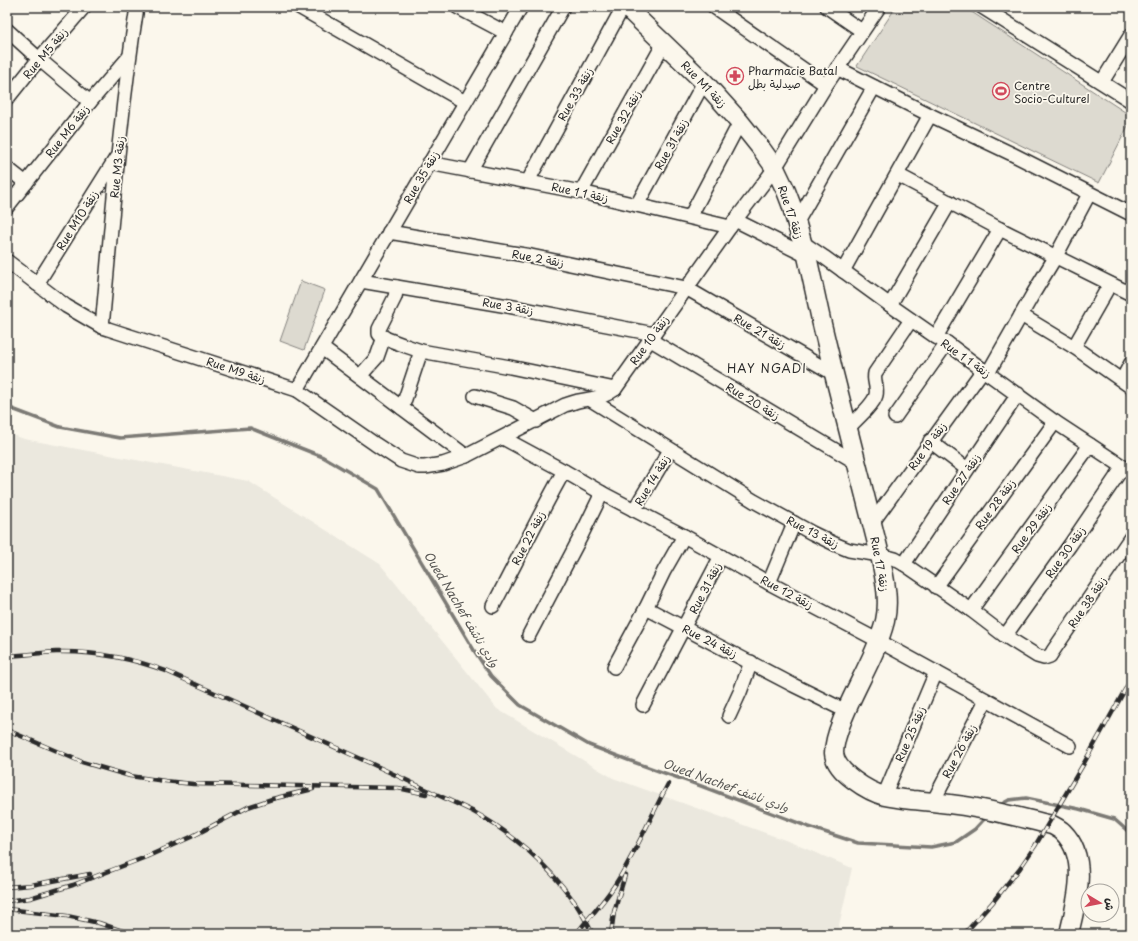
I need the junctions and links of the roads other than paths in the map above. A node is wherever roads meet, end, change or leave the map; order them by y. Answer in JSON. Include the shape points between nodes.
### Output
{"nodes":[{"id":1,"x":84,"y":7,"type":"edge"},
{"id":2,"x":137,"y":7,"type":"edge"},
{"id":3,"x":299,"y":7,"type":"edge"},
{"id":4,"x":457,"y":7,"type":"edge"},
{"id":5,"x":521,"y":7,"type":"edge"},
{"id":6,"x":563,"y":7,"type":"edge"},
{"id":7,"x":623,"y":7,"type":"edge"},
{"id":8,"x":626,"y":7,"type":"edge"},
{"id":9,"x":714,"y":7,"type":"edge"},
{"id":10,"x":827,"y":7,"type":"edge"},
{"id":11,"x":879,"y":7,"type":"edge"},
{"id":12,"x":982,"y":7,"type":"edge"},
{"id":13,"x":7,"y":30,"type":"edge"},
{"id":14,"x":862,"y":31,"type":"junction"},
{"id":15,"x":506,"y":33,"type":"junction"},
{"id":16,"x":1131,"y":36,"type":"edge"},
{"id":17,"x":664,"y":43,"type":"junction"},
{"id":18,"x":129,"y":57,"type":"junction"},
{"id":19,"x":39,"y":59,"type":"junction"},
{"id":20,"x":837,"y":68,"type":"junction"},
{"id":21,"x":704,"y":82,"type":"junction"},
{"id":22,"x":1102,"y":82,"type":"junction"},
{"id":23,"x":826,"y":85,"type":"junction"},
{"id":24,"x":874,"y":87,"type":"junction"},
{"id":25,"x":7,"y":99,"type":"edge"},
{"id":26,"x":1131,"y":101,"type":"edge"},
{"id":27,"x":90,"y":102,"type":"junction"},
{"id":28,"x":465,"y":102,"type":"junction"},
{"id":29,"x":930,"y":115,"type":"junction"},
{"id":30,"x":740,"y":122,"type":"junction"},
{"id":31,"x":117,"y":156,"type":"junction"},
{"id":32,"x":429,"y":163,"type":"junction"},
{"id":33,"x":7,"y":168,"type":"edge"},
{"id":34,"x":774,"y":168,"type":"junction"},
{"id":35,"x":470,"y":171,"type":"junction"},
{"id":36,"x":898,"y":174,"type":"junction"},
{"id":37,"x":528,"y":181,"type":"junction"},
{"id":38,"x":26,"y":183,"type":"junction"},
{"id":39,"x":581,"y":192,"type":"junction"},
{"id":40,"x":1089,"y":194,"type":"junction"},
{"id":41,"x":950,"y":202,"type":"junction"},
{"id":42,"x":637,"y":205,"type":"junction"},
{"id":43,"x":7,"y":207,"type":"edge"},
{"id":44,"x":1131,"y":214,"type":"edge"},
{"id":45,"x":690,"y":217,"type":"junction"},
{"id":46,"x":796,"y":222,"type":"junction"},
{"id":47,"x":732,"y":224,"type":"junction"},
{"id":48,"x":1000,"y":228,"type":"junction"},
{"id":49,"x":389,"y":232,"type":"junction"},
{"id":50,"x":804,"y":249,"type":"junction"},
{"id":51,"x":1056,"y":256,"type":"junction"},
{"id":52,"x":7,"y":261,"type":"edge"},
{"id":53,"x":842,"y":271,"type":"junction"},
{"id":54,"x":361,"y":281,"type":"junction"},
{"id":55,"x":37,"y":284,"type":"junction"},
{"id":56,"x":1110,"y":284,"type":"junction"},
{"id":57,"x":397,"y":287,"type":"junction"},
{"id":58,"x":686,"y":288,"type":"junction"},
{"id":59,"x":1131,"y":294,"type":"edge"},
{"id":60,"x":890,"y":305,"type":"junction"},
{"id":61,"x":1021,"y":315,"type":"junction"},
{"id":62,"x":911,"y":320,"type":"junction"},
{"id":63,"x":102,"y":327,"type":"junction"},
{"id":64,"x":384,"y":337,"type":"junction"},
{"id":65,"x":652,"y":337,"type":"junction"},
{"id":66,"x":942,"y":340,"type":"junction"},
{"id":67,"x":1074,"y":347,"type":"junction"},
{"id":68,"x":322,"y":348,"type":"junction"},
{"id":69,"x":421,"y":350,"type":"junction"},
{"id":70,"x":1131,"y":363,"type":"edge"},
{"id":71,"x":985,"y":372,"type":"junction"},
{"id":72,"x":834,"y":374,"type":"junction"},
{"id":73,"x":360,"y":376,"type":"junction"},
{"id":74,"x":1126,"y":384,"type":"edge"},
{"id":75,"x":615,"y":389,"type":"junction"},
{"id":76,"x":297,"y":390,"type":"junction"},
{"id":77,"x":1018,"y":394,"type":"junction"},
{"id":78,"x":475,"y":396,"type":"dead end"},
{"id":79,"x":590,"y":400,"type":"junction"},
{"id":80,"x":402,"y":408,"type":"junction"},
{"id":81,"x":895,"y":417,"type":"dead end"},
{"id":82,"x":536,"y":421,"type":"junction"},
{"id":83,"x":1056,"y":422,"type":"junction"},
{"id":84,"x":848,"y":428,"type":"junction"},
{"id":85,"x":503,"y":438,"type":"junction"},
{"id":86,"x":930,"y":441,"type":"junction"},
{"id":87,"x":1090,"y":445,"type":"junction"},
{"id":88,"x":670,"y":450,"type":"junction"},
{"id":89,"x":466,"y":456,"type":"junction"},
{"id":90,"x":857,"y":463,"type":"junction"},
{"id":91,"x":967,"y":469,"type":"junction"},
{"id":92,"x":1127,"y":470,"type":"edge"},
{"id":93,"x":564,"y":471,"type":"junction"},
{"id":94,"x":602,"y":493,"type":"junction"},
{"id":95,"x":634,"y":510,"type":"junction"},
{"id":96,"x":794,"y":523,"type":"junction"},
{"id":97,"x":872,"y":523,"type":"junction"},
{"id":98,"x":684,"y":536,"type":"junction"},
{"id":99,"x":1131,"y":537,"type":"edge"},
{"id":100,"x":880,"y":555,"type":"junction"},
{"id":101,"x":721,"y":556,"type":"junction"},
{"id":102,"x":904,"y":564,"type":"junction"},
{"id":103,"x":769,"y":583,"type":"junction"},
{"id":104,"x":936,"y":587,"type":"junction"},
{"id":105,"x":493,"y":606,"type":"dead end"},
{"id":106,"x":646,"y":608,"type":"junction"},
{"id":107,"x":971,"y":610,"type":"junction"},
{"id":108,"x":684,"y":628,"type":"junction"},
{"id":109,"x":529,"y":635,"type":"dead end"},
{"id":110,"x":1005,"y":636,"type":"junction"},
{"id":111,"x":879,"y":641,"type":"junction"},
{"id":112,"x":1037,"y":656,"type":"joint"},
{"id":113,"x":751,"y":662,"type":"junction"},
{"id":114,"x":614,"y":667,"type":"dead end"},
{"id":115,"x":936,"y":672,"type":"junction"},
{"id":116,"x":986,"y":700,"type":"junction"},
{"id":117,"x":643,"y":705,"type":"dead end"},
{"id":118,"x":846,"y":711,"type":"junction"},
{"id":119,"x":729,"y":716,"type":"dead end"},
{"id":120,"x":1070,"y":746,"type":"dead end"},
{"id":121,"x":884,"y":796,"type":"junction"},
{"id":122,"x":933,"y":802,"type":"junction"},
{"id":123,"x":1069,"y":934,"type":"edge"}],
"edges":[{"from":1,"to":19,"type":"street","name":"Rue M5 زنقة"},
{"from":2,"to":18,"type":"street","name":"Rue M3 زنقة"},
{"from":3,"to":28,"type":"street"},
{"from":4,"to":15,"type":"street"},
{"from":5,"to":15,"type":"street","name":"Rue 35 زنقة"},
{"from":6,"to":35,"type":"street"},
{"from":7,"to":37,"type":"street","name":"Rue 33 زنقة"},
{"from":8,"to":17,"type":"street","name":"Rue M1 زنقة"},
{"from":9,"to":23,"type":"street"},
{"from":10,"to":14,"type":"street"},
{"from":11,"to":14,"type":"street","name":"Rue 10 زنقة"},
{"from":12,"to":22,"type":"street"},
{"from":13,"to":19,"type":"street"},
{"from":14,"to":20,"type":"street","name":"Rue 10 زنقة"},
{"from":15,"to":28,"type":"street","name":"Rue 35 زنقة"},
{"from":16,"to":22,"type":"street"},
{"from":17,"to":21,"type":"street","name":"Rue M1 زنقة"},
{"from":17,"to":39,"type":"street","name":"Rue 32 زنقة"},
{"from":18,"to":27,"type":"street","name":"Rue M6 زنقة"},
{"from":18,"to":31,"type":"street","name":"Rue M3 زنقة"},
{"from":19,"to":25,"type":"street","name":"Rue M5 زنقة"},
{"from":19,"to":27,"type":"street"},
{"from":20,"to":23,"type":"street","name":"Rue 10 زنقة"},
{"from":20,"to":24,"type":"street"},
{"from":21,"to":30,"type":"street","name":"Rue M1 زنقة"},
{"from":21,"to":42,"type":"street","name":"Rue 31 زنقة"},
{"from":22,"to":26,"type":"street"},
{"from":23,"to":34,"type":"street","name":"Rue 10 زنقة"},
{"from":24,"to":29,"type":"street"},
{"from":24,"to":46,"type":"street"},
{"from":27,"to":38,"type":"street","name":"Rue M6 زنقة"},
{"from":28,"to":32,"type":"street","name":"Rue 35 زنقة"},
{"from":29,"to":36,"type":"street"},
{"from":29,"to":40,"type":"street"},
{"from":30,"to":34,"type":"street","name":"Rue M1 زنقة"},
{"from":30,"to":45,"type":"street"},
{"from":31,"to":55,"type":"street","name":"Rue M10 زنقة"},
{"from":31,"to":63,"type":"street","name":"Rue M3 زنقة"},
{"from":32,"to":35,"type":"street","name":"Rue 1 زنقة 1"},
{"from":32,"to":49,"type":"street","name":"Rue 35 زنقة"},
{"from":33,"to":38,"type":"street"},
{"from":34,"to":46,"type":"street","name":"Rue 17 زنقة","via":[[791,204]]},
{"from":34,"to":47,"type":"street","name":"Rue 10 زنقة"},
{"from":35,"to":37,"type":"street","name":"Rue 1 زنقة 1"},
{"from":36,"to":41,"type":"street"},
{"from":36,"to":53,"type":"street"},
{"from":37,"to":39,"type":"street","name":"Rue 1 زنقة 1"},
{"from":38,"to":43,"type":"street","name":"Rue M6 زنقة"},
{"from":39,"to":42,"type":"street","name":"Rue 1 زنقة 1"},
{"from":40,"to":44,"type":"street"},
{"from":40,"to":51,"type":"street","name":"Rue 19 زنقة"},
{"from":41,"to":48,"type":"street"},
{"from":41,"to":60,"type":"street"},
{"from":42,"to":45,"type":"street","name":"Rue 1 زنقة 1"},
{"from":45,"to":47,"type":"street","name":"Rue 1 زنقة 1"},
{"from":46,"to":50,"type":"street","name":"Rue 17 زنقة"},
{"from":47,"to":50,"type":"street","name":"Rue 17 زنقة"},
{"from":47,"to":58,"type":"street","name":"Rue 10 زنقة"},
{"from":48,"to":51,"type":"street"},
{"from":48,"to":66,"type":"street"},
{"from":49,"to":54,"type":"street","name":"Rue 35 زنقة"},
{"from":49,"to":58,"type":"street","name":"Rue 2 زنقة","via":[[531,256]]},
{"from":50,"to":53,"type":"street","name":"Rue 1 زنقة 1"},
{"from":50,"to":72,"type":"street","name":"Rue 17 زنقة"},
{"from":51,"to":56,"type":"street"},
{"from":51,"to":61,"type":"street","name":"Rue 19 زنقة"},
{"from":52,"to":55,"type":"street","name":"Rue M9 زنقة"},
{"from":53,"to":60,"type":"street","name":"Rue 1 زنقة 1"},
{"from":54,"to":57,"type":"street","name":"Rue 3 زنقة"},
{"from":54,"to":68,"type":"street","name":"Rue 35 زنقة"},
{"from":55,"to":63,"type":"street","name":"Rue M9 زنقة","via":[[66,306]]},
{"from":56,"to":59,"type":"street"},
{"from":56,"to":67,"type":"street"},
{"from":57,"to":64,"type":"street","via":[[395,297],[379,329],[379,334]]},
{"from":57,"to":65,"type":"street","name":"Rue 3 زنقة","via":[[508,306]]},
{"from":58,"to":65,"type":"street","name":"Rue 10 زنقة"},
{"from":58,"to":72,"type":"street","name":"Rue 21 زنقة"},
{"from":60,"to":62,"type":"street","name":"Rue 1 زنقة 1"},
{"from":61,"to":67,"type":"street"},
{"from":61,"to":71,"type":"street","name":"Rue 19 زنقة"},
{"from":62,"to":66,"type":"street","name":"Rue 1 زنقة 1"},
{"from":62,"to":84,"type":"street","via":[[875,373],[877,390],[874,401]]},
{"from":63,"to":76,"type":"street","name":"Rue M9 زنقة"},
{"from":64,"to":69,"type":"street"},
{"from":64,"to":73,"type":"street","via":[[377,357]]},
{"from":65,"to":75,"type":"street","name":"Rue 10 زنقة"},
{"from":65,"to":90,"type":"street","name":"Rue 20 زنقة"},
{"from":66,"to":71,"type":"street","name":"Rue 1 زنقة 1"},
{"from":66,"to":81,"type":"street"},
{"from":67,"to":74,"type":"street"},
{"from":68,"to":73,"type":"street"},
{"from":68,"to":76,"type":"street","name":"Rue 35 زنقة"},
{"from":69,"to":75,"type":"street"},
{"from":69,"to":80,"type":"street"},
{"from":70,"to":74,"type":"street"},
{"from":71,"to":77,"type":"street","name":"Rue 1 زنقة 1"},
{"from":71,"to":86,"type":"street","name":"Rue 19 زنقة"},
{"from":72,"to":84,"type":"street","name":"Rue 17 زنقة"},
{"from":73,"to":80,"type":"street"},
{"from":75,"to":79,"type":"street","name":"Rue 10 زنقة","via":[[603,397]]},
{"from":76,"to":89,"type":"street","name":"Rue M9 زنقة","via":[[402,461],[425,467]]},
{"from":77,"to":83,"type":"street","name":"Rue 1 زنقة 1"},
{"from":77,"to":91,"type":"street","name":"Rue 27 زنقة"},
{"from":78,"to":82,"type":"street","via":[[513,408]]},
{"from":79,"to":82,"type":"street","name":"Rue 10 زنقة","via":[[566,405]]},
{"from":79,"to":88,"type":"street","name":"Rue 13 زنقة"},
{"from":80,"to":89,"type":"street"},
{"from":82,"to":85,"type":"street","name":"Rue 10 زنقة"},
{"from":83,"to":87,"type":"street","name":"Rue 1 زنقة 1"},
{"from":83,"to":104,"type":"street","name":"Rue 28 زنقة"},
{"from":84,"to":90,"type":"street","name":"Rue 17 زنقة"},
{"from":85,"to":89,"type":"street","name":"Rue 10 زنقة"},
{"from":85,"to":93,"type":"street","name":"Rue 12 زنقة"},
{"from":86,"to":91,"type":"street"},
{"from":86,"to":97,"type":"street","name":"Rue 19 زنقة"},
{"from":87,"to":92,"type":"street","name":"Rue 1 زنقة 1"},
{"from":87,"to":107,"type":"street","name":"Rue 29 زنقة"},
{"from":88,"to":95,"type":"street","name":"Rue 14 زنقة"},
{"from":88,"to":96,"type":"street","name":"Rue 13 زنقة"},
{"from":90,"to":97,"type":"street","name":"Rue 17 زنقة"},
{"from":91,"to":102,"type":"street","name":"Rue 27 زنقة"},
{"from":92,"to":110,"type":"street","name":"Rue 30 زنقة"},
{"from":93,"to":94,"type":"street","name":"Rue 12 زنقة"},
{"from":93,"to":105,"type":"street","name":"Rue 22 زنقة"},
{"from":94,"to":95,"type":"street","name":"Rue 12 زنقة"},
{"from":94,"to":109,"type":"street"},
{"from":95,"to":98,"type":"street","name":"Rue 12 زنقة"},
{"from":96,"to":100,"type":"street","name":"Rue 13 زنقة","via":[[844,548]]},
{"from":96,"to":103,"type":"street"},
{"from":97,"to":100,"type":"street","name":"Rue 17 زنقة"},
{"from":98,"to":101,"type":"street","name":"Rue 12 زنقة"},
{"from":98,"to":106,"type":"street"},
{"from":99,"to":112,"type":"street","name":"Rue 38 زنقة","via":[[1050,656]]},
{"from":100,"to":102,"type":"street","name":"Rue 13 زنقة"},
{"from":100,"to":111,"type":"street","name":"Rue 17 زنقة","via":[[887,604],[886,619]]},
{"from":101,"to":103,"type":"street","name":"Rue 12 زنقة"},
{"from":101,"to":108,"type":"street","name":"Rue 31 زنقة"},
{"from":102,"to":104,"type":"street","name":"Rue 13 زنقة"},
{"from":103,"to":111,"type":"street","name":"Rue 12 زنقة"},
{"from":104,"to":107,"type":"street","name":"Rue 13 زنقة"},
{"from":106,"to":108,"type":"street","name":"Rue 24 زنقة"},
{"from":106,"to":114,"type":"street"},
{"from":107,"to":110,"type":"street","name":"Rue 13 زنقة"},
{"from":108,"to":113,"type":"street","name":"Rue 24 زنقة"},
{"from":108,"to":117,"type":"street","name":"Rue 31 زنقة"},
{"from":110,"to":112,"type":"street","name":"Rue 13 زنقة"},
{"from":111,"to":115,"type":"street","name":"Rue 12 زنقة"},
{"from":111,"to":118,"type":"street","name":"Rue 17 زنقة"},
{"from":113,"to":118,"type":"street","name":"Rue 24 زنقة"},
{"from":113,"to":119,"type":"street"},
{"from":115,"to":116,"type":"street","name":"Rue 12 زنقة"},
{"from":115,"to":121,"type":"street","name":"Rue 25 زنقة"},
{"from":116,"to":120,"type":"street","name":"Rue 12 زنقة"},
{"from":116,"to":122,"type":"street","name":"Rue 26 زنقة"},
{"from":118,"to":121,"type":"street","name":"Rue 17 زنقة","via":[[835,744],[834,752],[838,765],[851,778]]},
{"from":121,"to":122,"type":"street","name":"Rue 17 زنقة"},
{"from":122,"to":123,"type":"street","name":"Rue 17 زنقة","via":[[979,808],[1052,825],[1062,831],[1073,846],[1079,872],[1078,892]]}]}
